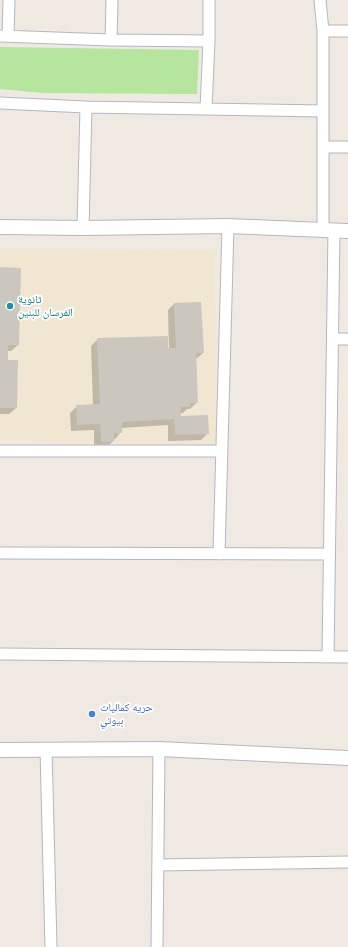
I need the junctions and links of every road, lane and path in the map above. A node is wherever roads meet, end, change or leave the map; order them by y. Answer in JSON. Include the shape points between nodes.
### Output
{"nodes":[{"id":1,"x":9,"y":0,"type":"edge"},
{"id":2,"x":112,"y":0,"type":"edge"},
{"id":3,"x":209,"y":0,"type":"edge"},
{"id":4,"x":320,"y":0,"type":"edge"},
{"id":5,"x":323,"y":31,"type":"junction"},
{"id":6,"x":348,"y":31,"type":"edge"},
{"id":7,"x":4,"y":36,"type":"edge"},
{"id":8,"x":111,"y":40,"type":"junction"},
{"id":9,"x":209,"y":41,"type":"junction"},
{"id":10,"x":0,"y":103,"type":"edge"},
{"id":11,"x":86,"y":107,"type":"junction"},
{"id":12,"x":206,"y":109,"type":"junction"},
{"id":13,"x":324,"y":111,"type":"junction"},
{"id":14,"x":323,"y":146,"type":"junction"},
{"id":15,"x":348,"y":147,"type":"edge"},
{"id":16,"x":228,"y":226,"type":"junction"},
{"id":17,"x":0,"y":227,"type":"edge"},
{"id":18,"x":83,"y":228,"type":"junction"},
{"id":19,"x":335,"y":230,"type":"edge"},
{"id":20,"x":333,"y":339,"type":"junction"},
{"id":21,"x":348,"y":339,"type":"edge"},
{"id":22,"x":0,"y":451,"type":"edge"},
{"id":23,"x":222,"y":451,"type":"junction"},
{"id":24,"x":0,"y":553,"type":"edge"},
{"id":25,"x":219,"y":554,"type":"junction"},
{"id":26,"x":329,"y":554,"type":"junction"},
{"id":27,"x":0,"y":654,"type":"edge"},
{"id":28,"x":328,"y":657,"type":"junction"},
{"id":29,"x":348,"y":657,"type":"edge"},
{"id":30,"x":46,"y":749,"type":"junction"},
{"id":31,"x":159,"y":749,"type":"junction"},
{"id":32,"x":0,"y":750,"type":"edge"},
{"id":33,"x":348,"y":758,"type":"edge"},
{"id":34,"x":348,"y":862,"type":"edge"},
{"id":35,"x":159,"y":865,"type":"junction"},
{"id":36,"x":51,"y":947,"type":"edge"},
{"id":37,"x":157,"y":947,"type":"edge"}],
"edges":[{"from":1,"to":7,"type":"street"},
{"from":2,"to":8,"type":"street"},
{"from":3,"to":9,"type":"street"},
{"from":4,"to":5,"type":"street"},
{"from":5,"to":6,"type":"street"},
{"from":5,"to":13,"type":"street"},
{"from":7,"to":8,"type":"street"},
{"from":8,"to":9,"type":"street"},
{"from":9,"to":12,"type":"street"},
{"from":10,"to":11,"type":"street"},
{"from":11,"to":12,"type":"street"},
{"from":11,"to":18,"type":"street"},
{"from":12,"to":13,"type":"street"},
{"from":13,"to":14,"type":"street"},
{"from":14,"to":15,"type":"street"},
{"from":14,"to":19,"type":"street"},
{"from":16,"to":18,"type":"street"},
{"from":16,"to":19,"type":"street"},
{"from":16,"to":23,"type":"street"},
{"from":17,"to":18,"type":"street"},
{"from":19,"to":20,"type":"street"},
{"from":20,"to":21,"type":"street"},
{"from":20,"to":26,"type":"street"},
{"from":22,"to":23,"type":"street"},
{"from":23,"to":25,"type":"street"},
{"from":24,"to":25,"type":"street"},
{"from":25,"to":26,"type":"street"},
{"from":26,"to":28,"type":"street"},
{"from":27,"to":28,"type":"street"},
{"from":28,"to":29,"type":"street"},
{"from":30,"to":31,"type":"street"},
{"from":30,"to":32,"type":"street"},
{"from":30,"to":36,"type":"street"},
{"from":31,"to":33,"type":"street"},
{"from":31,"to":35,"type":"street"},
{"from":34,"to":35,"type":"street"},
{"from":35,"to":37,"type":"street"}]}
